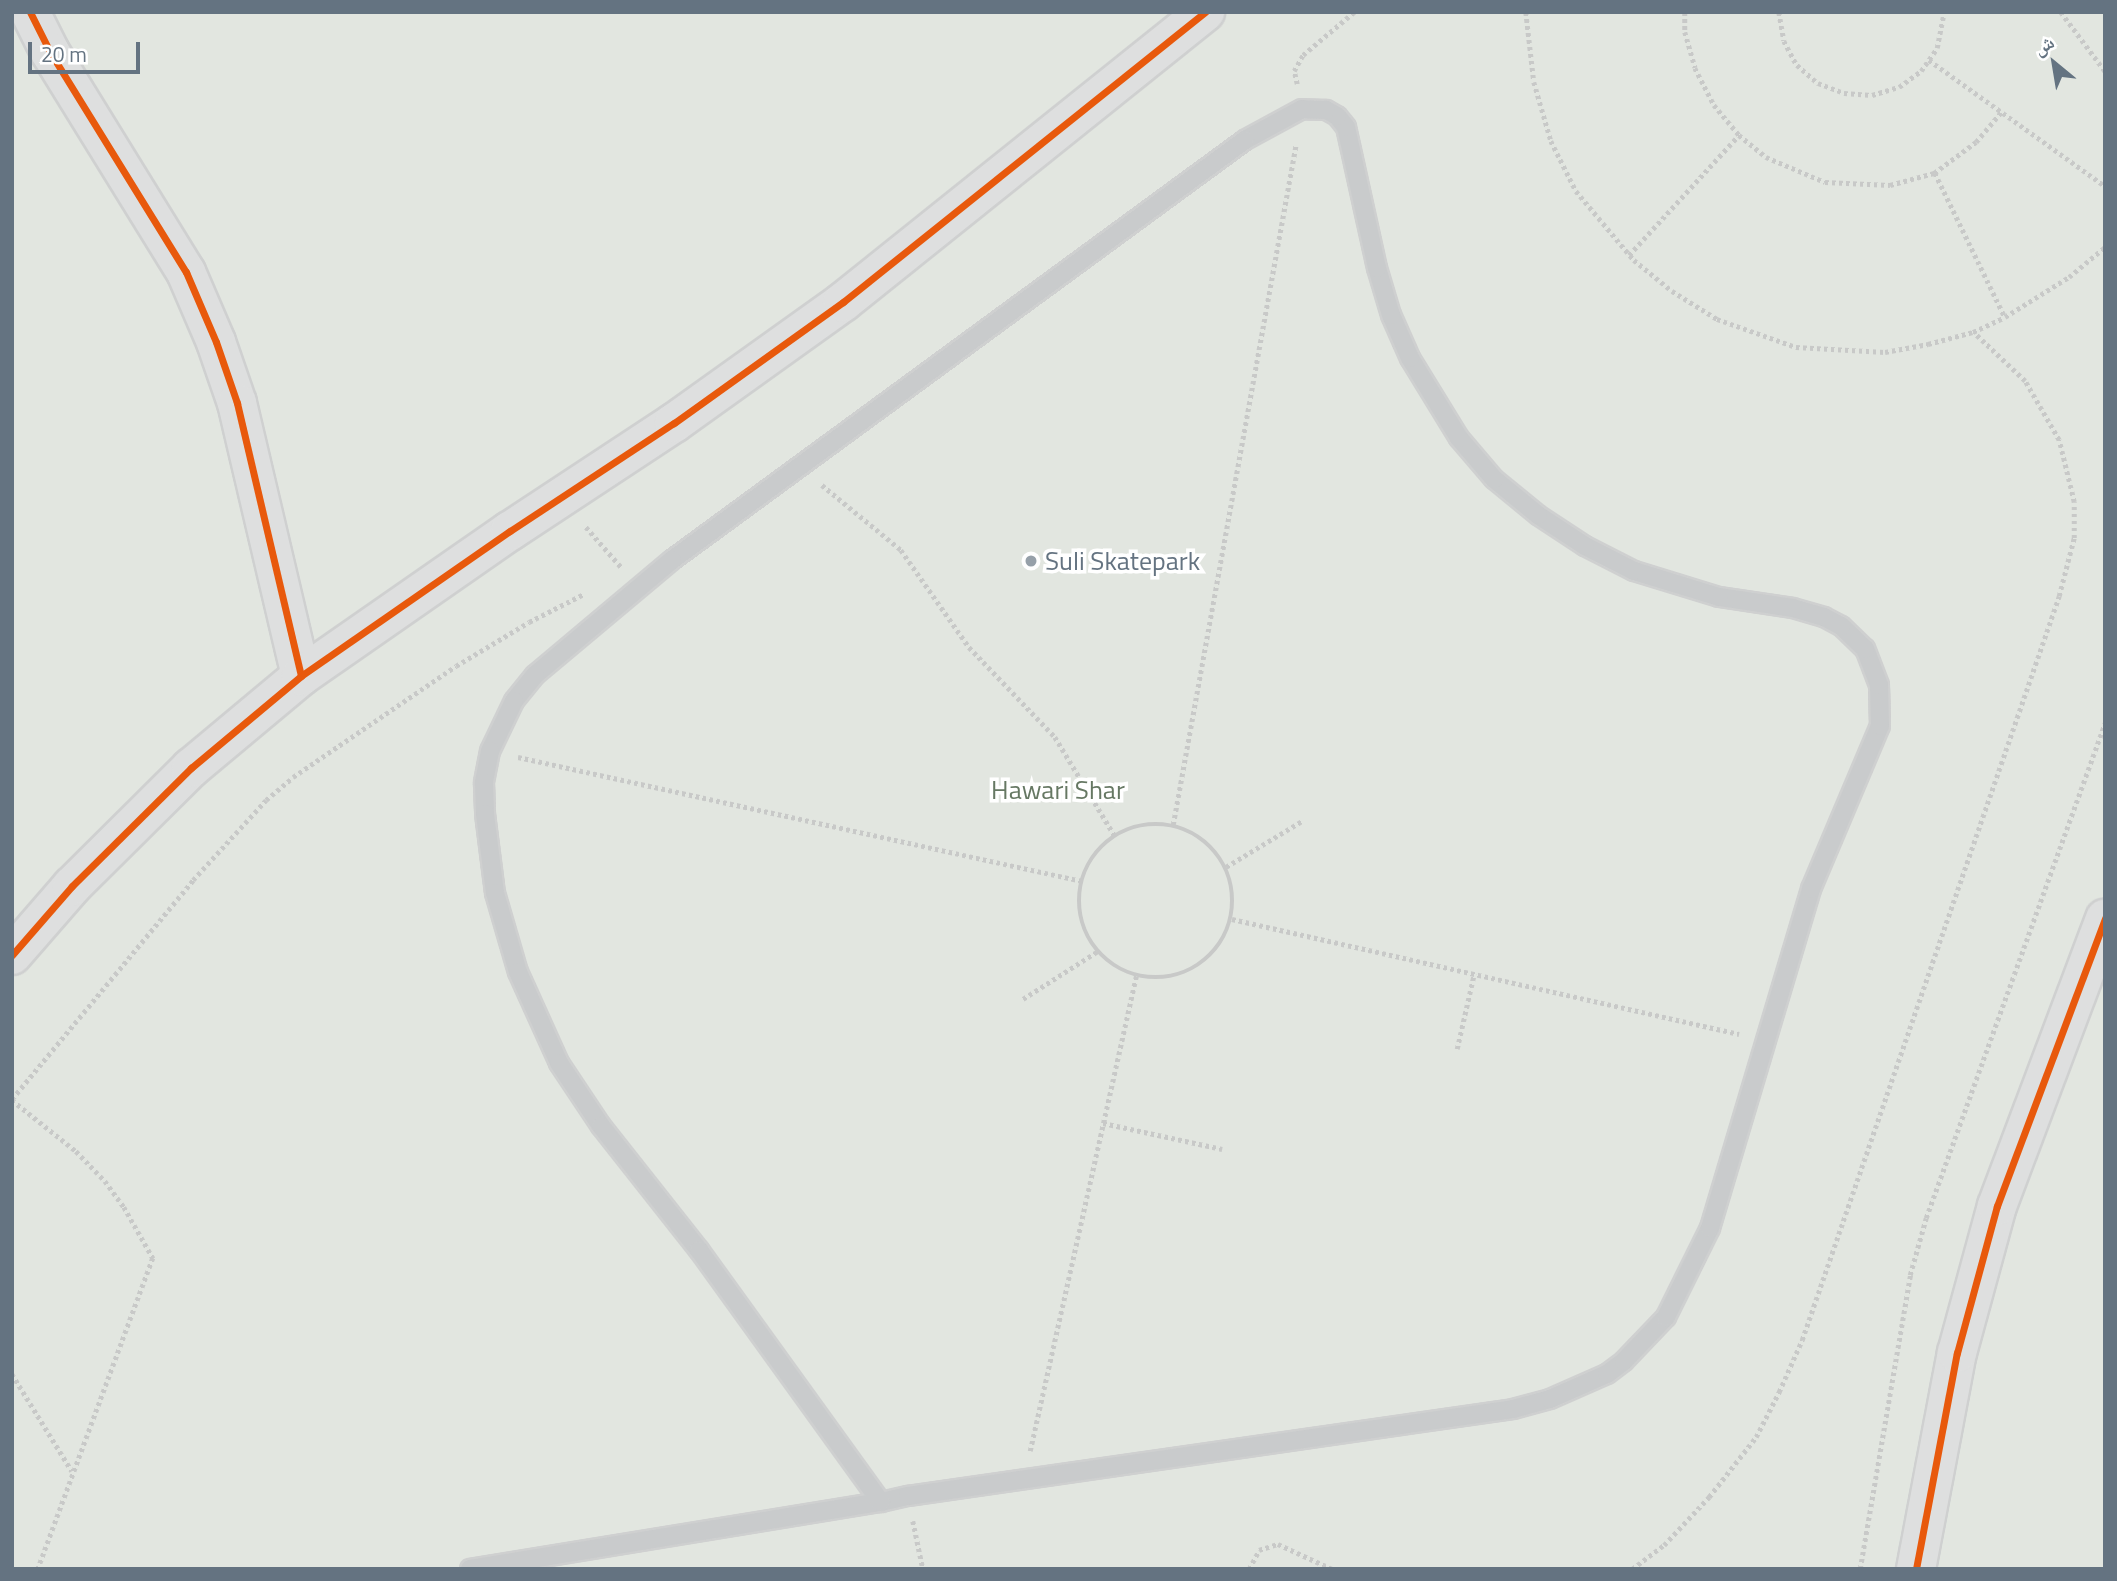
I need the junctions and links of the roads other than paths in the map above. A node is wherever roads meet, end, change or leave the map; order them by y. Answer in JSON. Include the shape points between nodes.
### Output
{"nodes":[{"id":1,"x":30,"y":12,"type":"edge"},
{"id":2,"x":1205,"y":12,"type":"edge"},
{"id":3,"x":301,"y":676,"type":"junction"},
{"id":4,"x":2105,"y":919,"type":"edge"},
{"id":5,"x":12,"y":955,"type":"edge"},
{"id":6,"x":881,"y":1502,"type":"junction"},
{"id":7,"x":470,"y":1569,"type":"edge"},
{"id":8,"x":1916,"y":1569,"type":"edge"}],
"edges":[{"from":1,"to":3,"type":"street","via":[[186,272],[216,342],[237,403]]},
{"from":2,"to":3,"type":"street","via":[[843,302],[674,423]]},
{"from":3,"to":5,"type":"street","via":[[191,768],[72,886]]},
{"from":4,"to":8,"type":"street","via":[[1997,1206],[1957,1353]]},
{"from":6,"to":6,"type":"lane","via":[[559,1063],[518,972],[495,893],[485,814],[490,751],[514,701],[551,661],[672,560],[1245,139],[1303,109],[1326,110],[1346,127],[1391,315],[1434,402],[1494,479],[1538,515],[1634,571],[1719,597],[1793,608],[1841,626],[1866,649],[1879,685],[1880,726],[1815,878],[1710,1228],[1666,1317],[1625,1361],[1550,1399],[1513,1409]]},
{"from":6,"to":7,"type":"lane"}]}
